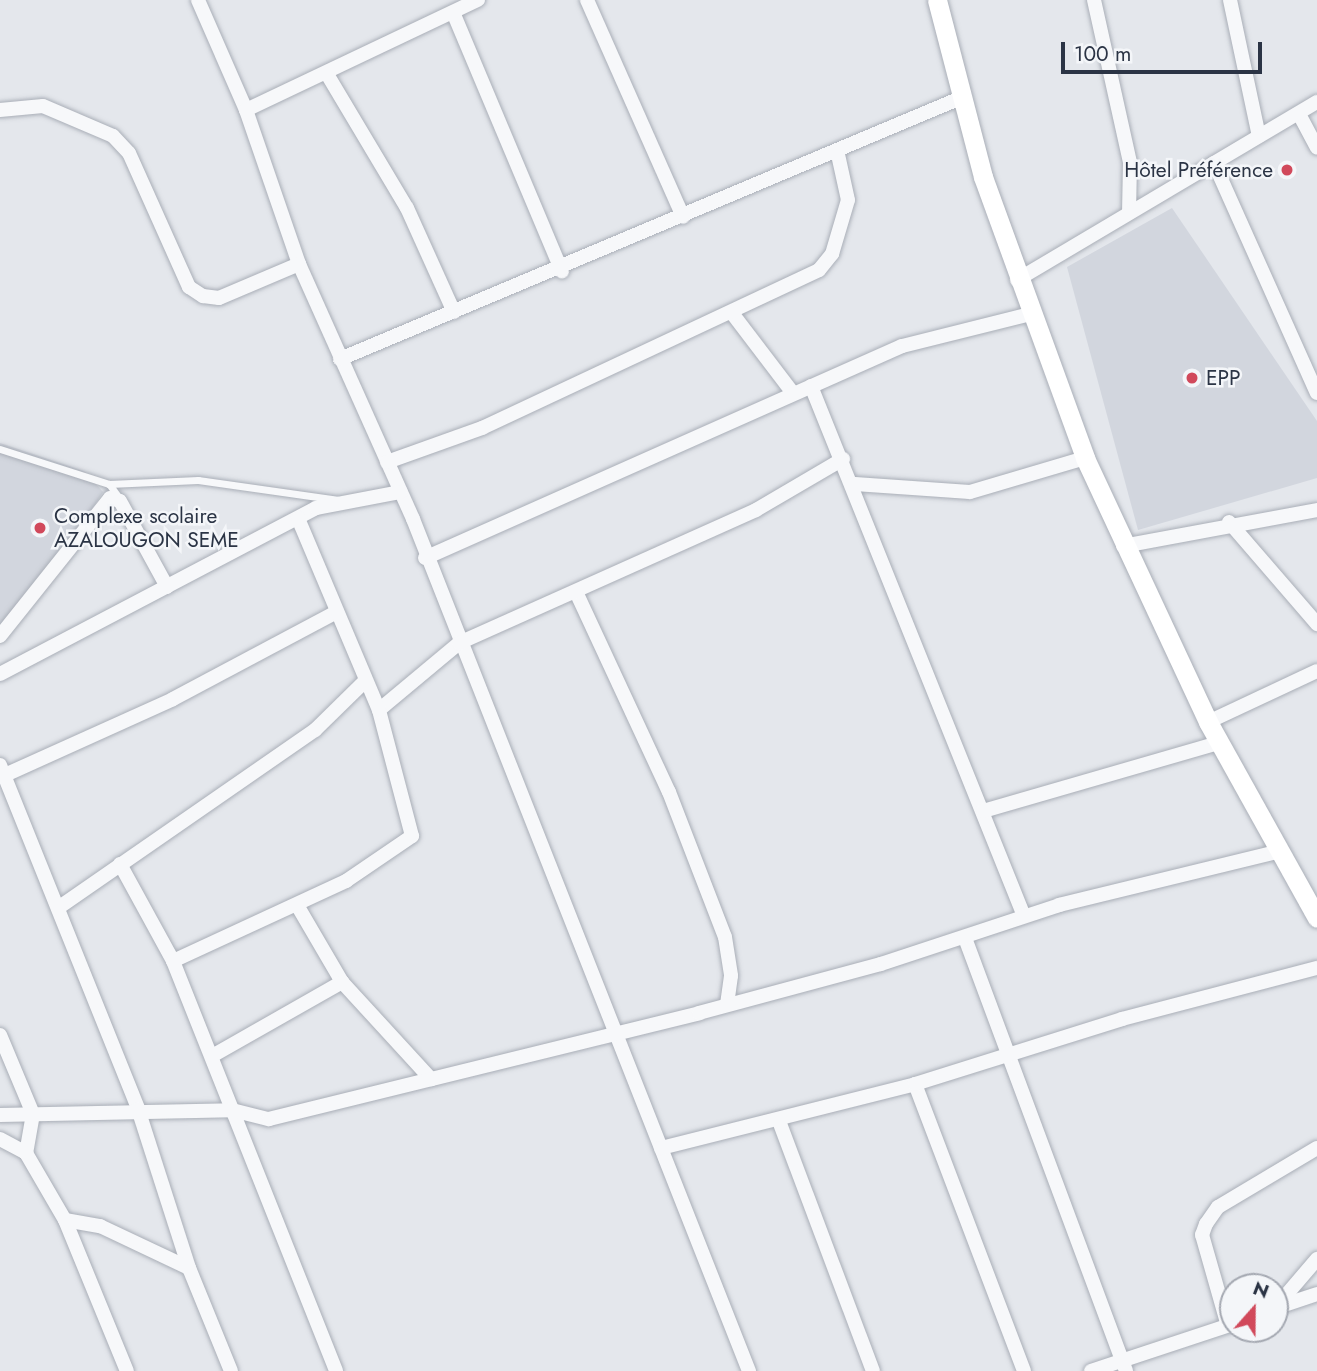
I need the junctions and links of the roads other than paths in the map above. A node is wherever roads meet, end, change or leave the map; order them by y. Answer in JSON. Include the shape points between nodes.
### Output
{"nodes":[{"id":1,"x":198,"y":0,"type":"edge"},
{"id":2,"x":478,"y":0,"type":"edge"},
{"id":3,"x":587,"y":0,"type":"edge"},
{"id":4,"x":936,"y":0,"type":"edge"},
{"id":5,"x":1094,"y":0,"type":"edge"},
{"id":6,"x":1230,"y":0,"type":"edge"},
{"id":7,"x":455,"y":17,"type":"junction"},
{"id":8,"x":327,"y":74,"type":"junction"},
{"id":9,"x":963,"y":97,"type":"junction"},
{"id":10,"x":1317,"y":102,"type":"edge"},
{"id":11,"x":0,"y":110,"type":"edge"},
{"id":12,"x":246,"y":110,"type":"junction"},
{"id":13,"x":1299,"y":114,"type":"junction"},
{"id":14,"x":1259,"y":136,"type":"junction"},
{"id":15,"x":1317,"y":148,"type":"edge"},
{"id":16,"x":836,"y":150,"type":"junction"},
{"id":17,"x":1214,"y":163,"type":"junction"},
{"id":18,"x":1129,"y":214,"type":"junction"},
{"id":19,"x":683,"y":217,"type":"junction"},
{"id":20,"x":299,"y":264,"type":"junction"},
{"id":21,"x":562,"y":271,"type":"junction"},
{"id":22,"x":1017,"y":280,"type":"junction"},
{"id":23,"x":454,"y":312,"type":"junction"},
{"id":24,"x":732,"y":313,"type":"junction"},
{"id":25,"x":1030,"y":314,"type":"junction"},
{"id":26,"x":340,"y":359,"type":"junction"},
{"id":27,"x":811,"y":386,"type":"junction"},
{"id":28,"x":793,"y":393,"type":"junction"},
{"id":29,"x":1317,"y":393,"type":"edge"},
{"id":30,"x":0,"y":449,"type":"edge"},
{"id":31,"x":1085,"y":458,"type":"junction"},
{"id":32,"x":843,"y":459,"type":"junction"},
{"id":33,"x":387,"y":462,"type":"junction"},
{"id":34,"x":109,"y":484,"type":"junction"},
{"id":35,"x":855,"y":484,"type":"junction"},
{"id":36,"x":400,"y":492,"type":"junction"},
{"id":37,"x":343,"y":500,"type":"junction"},
{"id":38,"x":120,"y":501,"type":"junction"},
{"id":39,"x":1317,"y":510,"type":"edge"},
{"id":40,"x":298,"y":518,"type":"junction"},
{"id":41,"x":1229,"y":522,"type":"junction"},
{"id":42,"x":1123,"y":546,"type":"junction"},
{"id":43,"x":425,"y":558,"type":"junction"},
{"id":44,"x":167,"y":587,"type":"junction"},
{"id":45,"x":577,"y":594,"type":"junction"},
{"id":46,"x":335,"y":613,"type":"junction"},
{"id":47,"x":1317,"y":624,"type":"edge"},
{"id":48,"x":0,"y":636,"type":"edge"},
{"id":49,"x":459,"y":643,"type":"junction"},
{"id":50,"x":1317,"y":671,"type":"edge"},
{"id":51,"x":0,"y":674,"type":"edge"},
{"id":52,"x":365,"y":681,"type":"junction"},
{"id":53,"x":379,"y":710,"type":"junction"},
{"id":54,"x":1208,"y":722,"type":"junction"},
{"id":55,"x":1219,"y":743,"type":"junction"},
{"id":56,"x":3,"y":770,"type":"edge"},
{"id":57,"x":983,"y":810,"type":"junction"},
{"id":58,"x":1280,"y":851,"type":"junction"},
{"id":59,"x":120,"y":864,"type":"junction"},
{"id":60,"x":297,"y":905,"type":"junction"},
{"id":61,"x":58,"y":908,"type":"junction"},
{"id":62,"x":1024,"y":916,"type":"junction"},
{"id":63,"x":1317,"y":918,"type":"edge"},
{"id":64,"x":965,"y":938,"type":"junction"},
{"id":65,"x":173,"y":961,"type":"junction"},
{"id":66,"x":1317,"y":968,"type":"edge"},
{"id":67,"x":342,"y":982,"type":"junction"},
{"id":68,"x":727,"y":1003,"type":"junction"},
{"id":69,"x":613,"y":1031,"type":"junction"},
{"id":70,"x":0,"y":1035,"type":"edge"},
{"id":71,"x":1007,"y":1053,"type":"junction"},
{"id":72,"x":212,"y":1056,"type":"junction"},
{"id":73,"x":431,"y":1079,"type":"junction"},
{"id":74,"x":915,"y":1084,"type":"junction"},
{"id":75,"x":138,"y":1109,"type":"junction"},
{"id":76,"x":232,"y":1110,"type":"junction"},
{"id":77,"x":33,"y":1114,"type":"junction"},
{"id":78,"x":0,"y":1115,"type":"edge"},
{"id":79,"x":779,"y":1121,"type":"junction"},
{"id":80,"x":0,"y":1139,"type":"edge"},
{"id":81,"x":661,"y":1148,"type":"junction"},
{"id":82,"x":1317,"y":1148,"type":"edge"},
{"id":83,"x":26,"y":1153,"type":"junction"},
{"id":84,"x":65,"y":1220,"type":"junction"},
{"id":85,"x":1317,"y":1259,"type":"edge"},
{"id":86,"x":189,"y":1268,"type":"junction"},
{"id":87,"x":1219,"y":1288,"type":"edge"},
{"id":88,"x":1289,"y":1292,"type":"edge"},
{"id":89,"x":1317,"y":1294,"type":"edge"},
{"id":90,"x":1289,"y":1303,"type":"edge"},
{"id":91,"x":1219,"y":1330,"type":"edge"},
{"id":92,"x":1124,"y":1366,"type":"edge"},
{"id":93,"x":127,"y":1371,"type":"edge"},
{"id":94,"x":231,"y":1371,"type":"edge"},
{"id":95,"x":335,"y":1371,"type":"edge"},
{"id":96,"x":749,"y":1371,"type":"edge"},
{"id":97,"x":873,"y":1371,"type":"edge"},
{"id":98,"x":1024,"y":1371,"type":"edge"},
{"id":99,"x":1091,"y":1371,"type":"edge"}],
"edges":[{"from":1,"to":12,"type":"street"},
{"from":2,"to":7,"type":"street"},
{"from":3,"to":19,"type":"street"},
{"from":4,"to":9,"type":"main road"},
{"from":5,"to":18,"type":"street","via":[[1130,162]]},
{"from":6,"to":14,"type":"street"},
{"from":7,"to":8,"type":"street"},
{"from":7,"to":21,"type":"street"},
{"from":8,"to":12,"type":"street"},
{"from":8,"to":23,"type":"street","via":[[407,208]]},
{"from":9,"to":16,"type":"street"},
{"from":9,"to":22,"type":"main road"},
{"from":10,"to":13,"type":"street"},
{"from":11,"to":20,"type":"street","via":[[43,107],[113,136],[128,153],[189,287],[203,296],[219,298]]},
{"from":12,"to":20,"type":"street"},
{"from":13,"to":14,"type":"street"},
{"from":13,"to":15,"type":"street"},
{"from":14,"to":17,"type":"street"},
{"from":16,"to":19,"type":"street"},
{"from":16,"to":24,"type":"street","via":[[848,200],[828,262]]},
{"from":17,"to":18,"type":"street"},
{"from":17,"to":29,"type":"street"},
{"from":18,"to":22,"type":"street"},
{"from":19,"to":21,"type":"street"},
{"from":20,"to":26,"type":"street"},
{"from":21,"to":23,"type":"street"},
{"from":22,"to":25,"type":"main road"},
{"from":23,"to":26,"type":"street"},
{"from":24,"to":28,"type":"street"},
{"from":24,"to":33,"type":"street","via":[[482,428]]},
{"from":25,"to":27,"type":"street","via":[[938,334]]},
{"from":25,"to":31,"type":"main road"},
{"from":26,"to":33,"type":"street"},
{"from":27,"to":28,"type":"street"},
{"from":27,"to":32,"type":"street"},
{"from":28,"to":43,"type":"street"},
{"from":30,"to":34,"type":"lane"},
{"from":31,"to":35,"type":"street","via":[[970,492]]},
{"from":31,"to":42,"type":"main road"},
{"from":32,"to":35,"type":"street"},
{"from":32,"to":45,"type":"street","via":[[756,510]]},
{"from":33,"to":36,"type":"street"},
{"from":34,"to":37,"type":"lane","via":[[198,480]]},
{"from":34,"to":38,"type":"lane"},
{"from":35,"to":57,"type":"street"},
{"from":36,"to":37,"type":"street"},
{"from":36,"to":43,"type":"street"},
{"from":37,"to":40,"type":"street"},
{"from":38,"to":44,"type":"street"},
{"from":38,"to":48,"type":"street","via":[[98,504],[68,553]]},
{"from":39,"to":41,"type":"street"},
{"from":40,"to":44,"type":"street"},
{"from":40,"to":46,"type":"street"},
{"from":41,"to":42,"type":"street"},
{"from":41,"to":47,"type":"street"},
{"from":42,"to":54,"type":"main road"},
{"from":43,"to":49,"type":"street"},
{"from":44,"to":51,"type":"street"},
{"from":45,"to":49,"type":"street"},
{"from":45,"to":68,"type":"street","via":[[669,792],[721,925],[730,956]]},
{"from":46,"to":52,"type":"street"},
{"from":46,"to":56,"type":"street","via":[[173,699]]},
{"from":49,"to":53,"type":"street"},
{"from":49,"to":69,"type":"street"},
{"from":50,"to":54,"type":"street"},
{"from":52,"to":53,"type":"street"},
{"from":52,"to":59,"type":"street","via":[[316,730]]},
{"from":53,"to":60,"type":"street","via":[[412,836]]},
{"from":54,"to":55,"type":"main road"},
{"from":55,"to":57,"type":"street"},
{"from":55,"to":58,"type":"main road"},
{"from":56,"to":61,"type":"street"},
{"from":57,"to":62,"type":"street"},
{"from":58,"to":62,"type":"street"},
{"from":58,"to":63,"type":"main road"},
{"from":59,"to":61,"type":"street"},
{"from":59,"to":65,"type":"street"},
{"from":60,"to":65,"type":"street"},
{"from":60,"to":67,"type":"street"},
{"from":61,"to":75,"type":"street"},
{"from":62,"to":64,"type":"street"},
{"from":64,"to":68,"type":"street"},
{"from":64,"to":71,"type":"street"},
{"from":65,"to":72,"type":"street"},
{"from":66,"to":71,"type":"street"},
{"from":67,"to":72,"type":"street"},
{"from":67,"to":73,"type":"street"},
{"from":68,"to":69,"type":"street"},
{"from":69,"to":73,"type":"street"},
{"from":69,"to":81,"type":"street"},
{"from":70,"to":77,"type":"street"},
{"from":71,"to":74,"type":"street"},
{"from":71,"to":92,"type":"street"},
{"from":72,"to":76,"type":"street"},
{"from":73,"to":76,"type":"street","via":[[269,1119]]},
{"from":74,"to":79,"type":"street"},
{"from":74,"to":98,"type":"street"},
{"from":75,"to":76,"type":"street"},
{"from":75,"to":77,"type":"street"},
{"from":75,"to":86,"type":"street"},
{"from":76,"to":95,"type":"street"},
{"from":77,"to":78,"type":"street"},
{"from":77,"to":83,"type":"street"},
{"from":79,"to":81,"type":"street"},
{"from":79,"to":97,"type":"street"},
{"from":80,"to":83,"type":"street"},
{"from":81,"to":96,"type":"street"},
{"from":82,"to":87,"type":"street","via":[[1218,1207],[1206,1224],[1202,1235]]},
{"from":83,"to":84,"type":"street"},
{"from":84,"to":86,"type":"street","via":[[100,1226]]},
{"from":84,"to":93,"type":"street"},
{"from":85,"to":88,"type":"street"},
{"from":86,"to":94,"type":"street"},
{"from":89,"to":90,"type":"street"},
{"from":91,"to":92,"type":"street"},
{"from":92,"to":99,"type":"street"}]}
